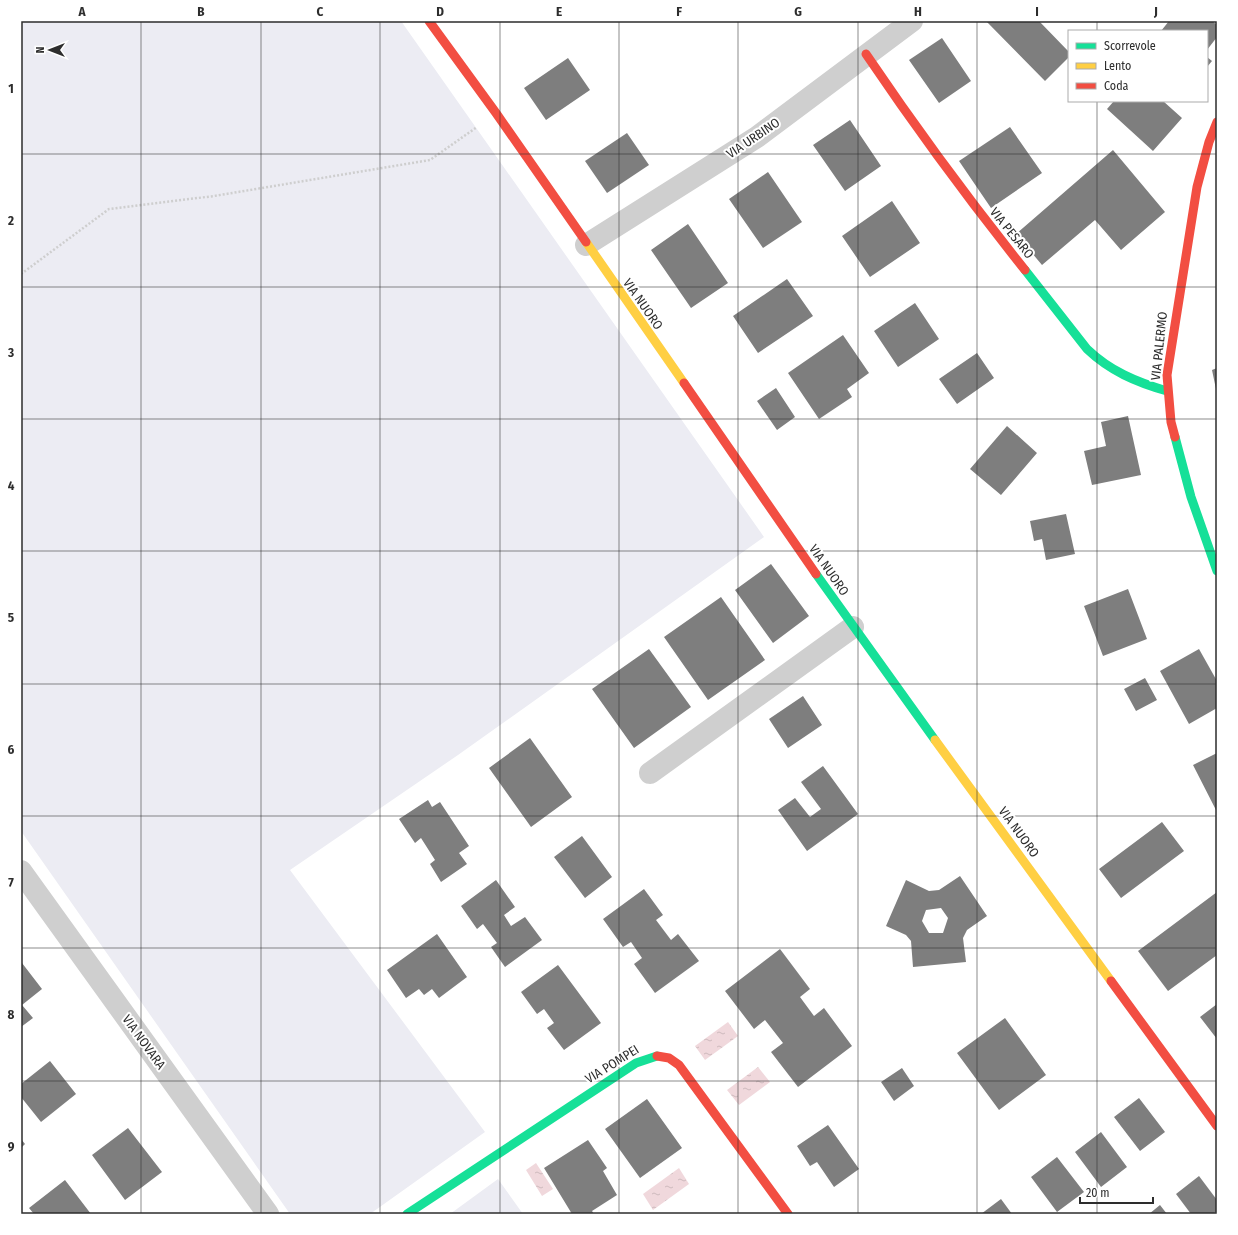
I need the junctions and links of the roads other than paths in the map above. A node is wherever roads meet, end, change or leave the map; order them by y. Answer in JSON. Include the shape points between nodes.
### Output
{"nodes":[{"id":1,"x":429,"y":21,"type":"edge"},
{"id":2,"x":912,"y":21,"type":"edge"},
{"id":3,"x":866,"y":54,"type":"junction"},
{"id":4,"x":1217,"y":122,"type":"edge"},
{"id":5,"x":1213,"y":148,"type":"edge"},
{"id":6,"x":586,"y":245,"type":"junction"},
{"id":7,"x":1167,"y":391,"type":"junction"},
{"id":8,"x":1217,"y":571,"type":"edge"},
{"id":9,"x":853,"y":627,"type":"junction"},
{"id":10,"x":650,"y":773,"type":"dead end"},
{"id":11,"x":21,"y":871,"type":"edge"},
{"id":12,"x":1217,"y":1126,"type":"edge"},
{"id":13,"x":268,"y":1214,"type":"edge"},
{"id":14,"x":407,"y":1214,"type":"edge"},
{"id":15,"x":788,"y":1214,"type":"edge"}],
"edges":[{"from":1,"to":6,"type":"street","name":"VIA NUORO","via":[[496,113]]},
{"from":2,"to":3,"type":"street","name":"VIA URBINO"},
{"from":3,"to":6,"type":"street","name":"VIA URBINO","via":[[757,137]]},
{"from":3,"to":7,"type":"street","name":"VIA PESARO","via":[[969,200],[1087,349],[1120,376]]},
{"from":4,"to":5,"type":"street","name":"VIA PALERMO"},
{"from":5,"to":7,"type":"street","name":"VIA PALERMO","via":[[1198,187],[1168,360]]},
{"from":6,"to":9,"type":"street","name":"VIA NUORO"},
{"from":7,"to":8,"type":"street","name":"VIA PALERMO","via":[[1171,422],[1189,489]]},
{"from":9,"to":10,"type":"street"},
{"from":9,"to":12,"type":"street","name":"VIA NUORO"},
{"from":11,"to":13,"type":"street","name":"VIA NOVARA"},
{"from":14,"to":15,"type":"street","name":"VIA POMPEI","via":[[636,1063],[660,1054],[679,1065]]}]}
